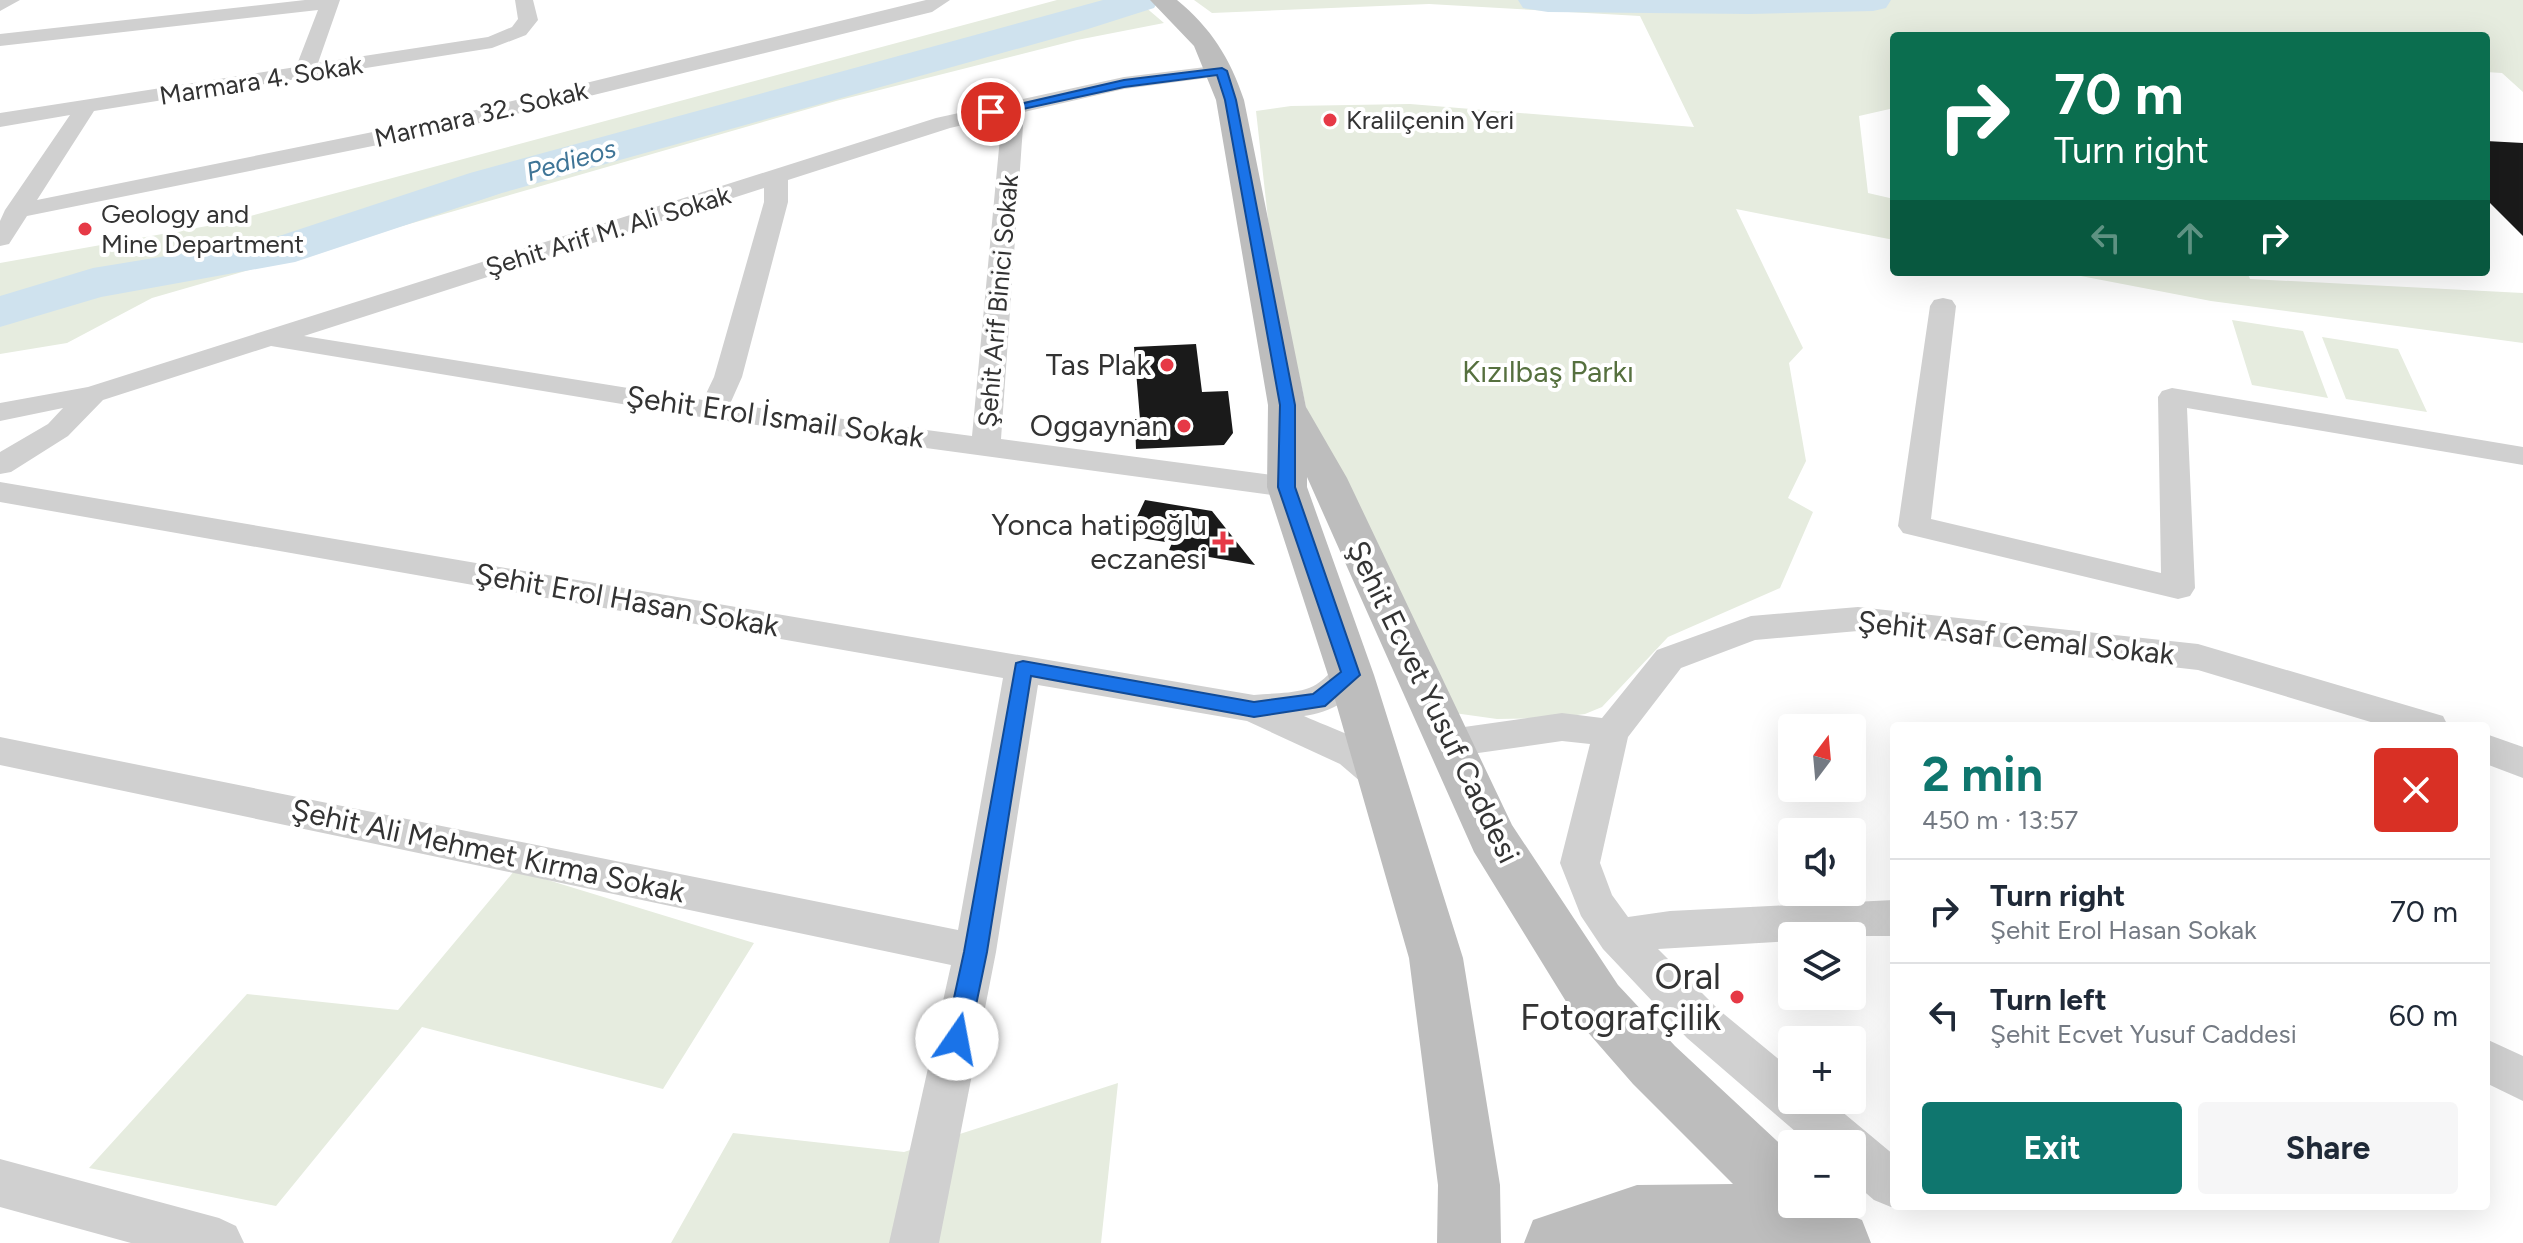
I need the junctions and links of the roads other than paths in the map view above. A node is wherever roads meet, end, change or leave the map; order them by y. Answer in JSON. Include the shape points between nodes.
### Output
{"nodes":[{"id":1,"x":11,"y":0,"type":"edge"},
{"id":2,"x":1162,"y":0,"type":"edge"},
{"id":3,"x":530,"y":1,"type":"edge"},
{"id":4,"x":941,"y":1,"type":"edge"},
{"id":5,"x":330,"y":2,"type":"edge"},
{"id":6,"x":0,"y":5,"type":"edge"},
{"id":7,"x":0,"y":40,"type":"edge"},
{"id":8,"x":1222,"y":71,"type":"junction"},
{"id":9,"x":304,"y":73,"type":"junction"},
{"id":10,"x":1014,"y":107,"type":"junction"},
{"id":11,"x":85,"y":109,"type":"junction"},
{"id":12,"x":0,"y":120,"type":"edge"},
{"id":13,"x":776,"y":178,"type":"junction"},
{"id":14,"x":17,"y":210,"type":"junction"},
{"id":15,"x":0,"y":239,"type":"edge"},
{"id":16,"x":1943,"y":306,"type":"dead end"},
{"id":17,"x":265,"y":338,"type":"junction"},
{"id":18,"x":93,"y":394,"type":"junction"},
{"id":19,"x":1287,"y":405,"type":"junction"},
{"id":20,"x":713,"y":410,"type":"junction"},
{"id":21,"x":0,"y":412,"type":"edge"},
{"id":22,"x":986,"y":447,"type":"junction"},
{"id":23,"x":2523,"y":456,"type":"edge"},
{"id":24,"x":0,"y":465,"type":"edge"},
{"id":25,"x":1287,"y":487,"type":"junction"},
{"id":26,"x":0,"y":492,"type":"edge"},
{"id":27,"x":1023,"y":667,"type":"junction"},
{"id":28,"x":1351,"y":675,"type":"junction"},
{"id":29,"x":1254,"y":709,"type":"junction"},
{"id":30,"x":2417,"y":722,"type":"edge"},
{"id":31,"x":1611,"y":733,"type":"junction"},
{"id":32,"x":1450,"y":743,"type":"junction"},
{"id":33,"x":2490,"y":750,"type":"edge"},
{"id":34,"x":0,"y":751,"type":"edge"},
{"id":35,"x":2523,"y":763,"type":"edge"},
{"id":36,"x":1381,"y":777,"type":"junction"},
{"id":37,"x":1890,"y":918,"type":"edge"},
{"id":38,"x":1618,"y":936,"type":"junction"},
{"id":39,"x":975,"y":952,"type":"junction"},
{"id":40,"x":2490,"y":1062,"type":"edge"},
{"id":41,"x":2523,"y":1080,"type":"edge"},
{"id":42,"x":1778,"y":1088,"type":"edge"},
{"id":43,"x":1809,"y":1114,"type":"edge"},
{"id":44,"x":1828,"y":1130,"type":"edge"},
{"id":45,"x":1866,"y":1162,"type":"edge"},
{"id":46,"x":1890,"y":1182,"type":"edge"},
{"id":47,"x":0,"y":1183,"type":"edge"},
{"id":48,"x":1778,"y":1185,"type":"edge"},
{"id":49,"x":1813,"y":1218,"type":"edge"},
{"id":50,"x":219,"y":1243,"type":"edge"},
{"id":51,"x":914,"y":1243,"type":"edge"},
{"id":52,"x":1469,"y":1243,"type":"edge"},
{"id":53,"x":1556,"y":1243,"type":"edge"},
{"id":54,"x":1839,"y":1243,"type":"edge"}],
"edges":[{"from":1,"to":6,"type":"street"},
{"from":2,"to":8,"type":"main road","name":"Şehit Ecvet Yusuf Caddesi","via":[[1198,29]]},
{"from":3,"to":9,"type":"street","name":"Marmara 4. Sokak","via":[[528,20],[519,31],[492,42]]},
{"from":4,"to":14,"type":"street","name":"Marmara 32. Sokak","via":[[447,124]]},
{"from":5,"to":7,"type":"street"},
{"from":5,"to":9,"type":"street"},
{"from":8,"to":10,"type":"street","name":"Şehit Arif M. Ali Sokak","via":[[1124,83]]},
{"from":8,"to":19,"type":"main road","name":"Şehit Ecvet Yusuf Caddesi"},
{"from":9,"to":11,"type":"street","name":"Marmara 4. Sokak"},
{"from":10,"to":13,"type":"street","name":"Şehit Arif M. Ali Sokak","via":[[944,123]]},
{"from":10,"to":22,"type":"street","name":"Şehit Arif Binici Sokak"},
{"from":11,"to":12,"type":"street","name":"Marmara 4. Sokak"},
{"from":11,"to":14,"type":"street"},
{"from":13,"to":17,"type":"street","name":"Şehit Arif M. Ali Sokak"},
{"from":13,"to":20,"type":"street","via":[[776,202],[728,377]]},
{"from":14,"to":15,"type":"street"},
{"from":16,"to":23,"type":"street","via":[[1914,526],[2178,588],[2172,397]]},
{"from":17,"to":18,"type":"street","name":"Şehit Arif M. Ali Sokak"},
{"from":17,"to":20,"type":"street","name":"Şehit Erol İsmail Sokak"},
{"from":18,"to":21,"type":"street","name":"Şehit Arif M. Ali Sokak"},
{"from":18,"to":24,"type":"street","via":[[58,430]]},
{"from":19,"to":25,"type":"main road","name":"Şehit Ecvet Yusuf Caddesi"},
{"from":19,"to":32,"type":"main road","name":"Şehit Ecvet Yusuf Caddesi","via":[[1327,478]]},
{"from":20,"to":22,"type":"street","name":"Şehit Erol İsmail Sokak"},
{"from":22,"to":25,"type":"street","name":"Şehit Erol İsmail Sokak"},
{"from":25,"to":28,"type":"main road","name":"Şehit Ecvet Yusuf Caddesi"},
{"from":26,"to":27,"type":"street","name":"Şehit Erol Hasan Sokak"},
{"from":27,"to":29,"type":"street","name":"Şehit Erol Hasan Sokak"},
{"from":27,"to":39,"type":"street"},
{"from":28,"to":29,"type":"street","name":"Şehit Erol Hasan Sokak","via":[[1318,701]]},
{"from":28,"to":36,"type":"main road","name":"Şehit Ecvet Yusuf Caddesi"},
{"from":29,"to":36,"type":"street","name":"Şehit Erol Hasan Sokak","via":[[1353,754]]},
{"from":30,"to":31,"type":"street","name":"Şehit Asaf Cemal Sokak","via":[[2198,657],[1858,619],[1751,628],[1669,659]]},
{"from":31,"to":32,"type":"street","via":[[1562,727]]},
{"from":31,"to":38,"type":"street","name":"Şehit Asaf Cemal Sokak","via":[[1580,863],[1595,904]]},
{"from":32,"to":48,"type":"main road","name":"Şehit Ecvet Yusuf Caddesi","via":[[1492,837],[1598,1003]]},
{"from":33,"to":35,"type":"street"},
{"from":34,"to":39,"type":"street","name":"Şehit Ali Mehmet Kırma Sokak"},
{"from":36,"to":52,"type":"main road","name":"Şehit Ecvet Yusuf Caddesi","via":[[1436,958],[1469,1185]]},
{"from":37,"to":38,"type":"street"},
{"from":38,"to":42,"type":"street","name":"Şehit Asaf Cemal Sokak","via":[[1703,1024]]},
{"from":39,"to":51,"type":"street"},
{"from":40,"to":41,"type":"street"},
{"from":43,"to":44,"type":"street","name":"Şehit Asaf Cemal Sokak"},
{"from":45,"to":46,"type":"street"},
{"from":47,"to":50,"type":"street"},
{"from":49,"to":54,"type":"main road"},
{"from":53,"to":54,"type":"main road","via":[[1637,1216],[1722,1215]]}]}
